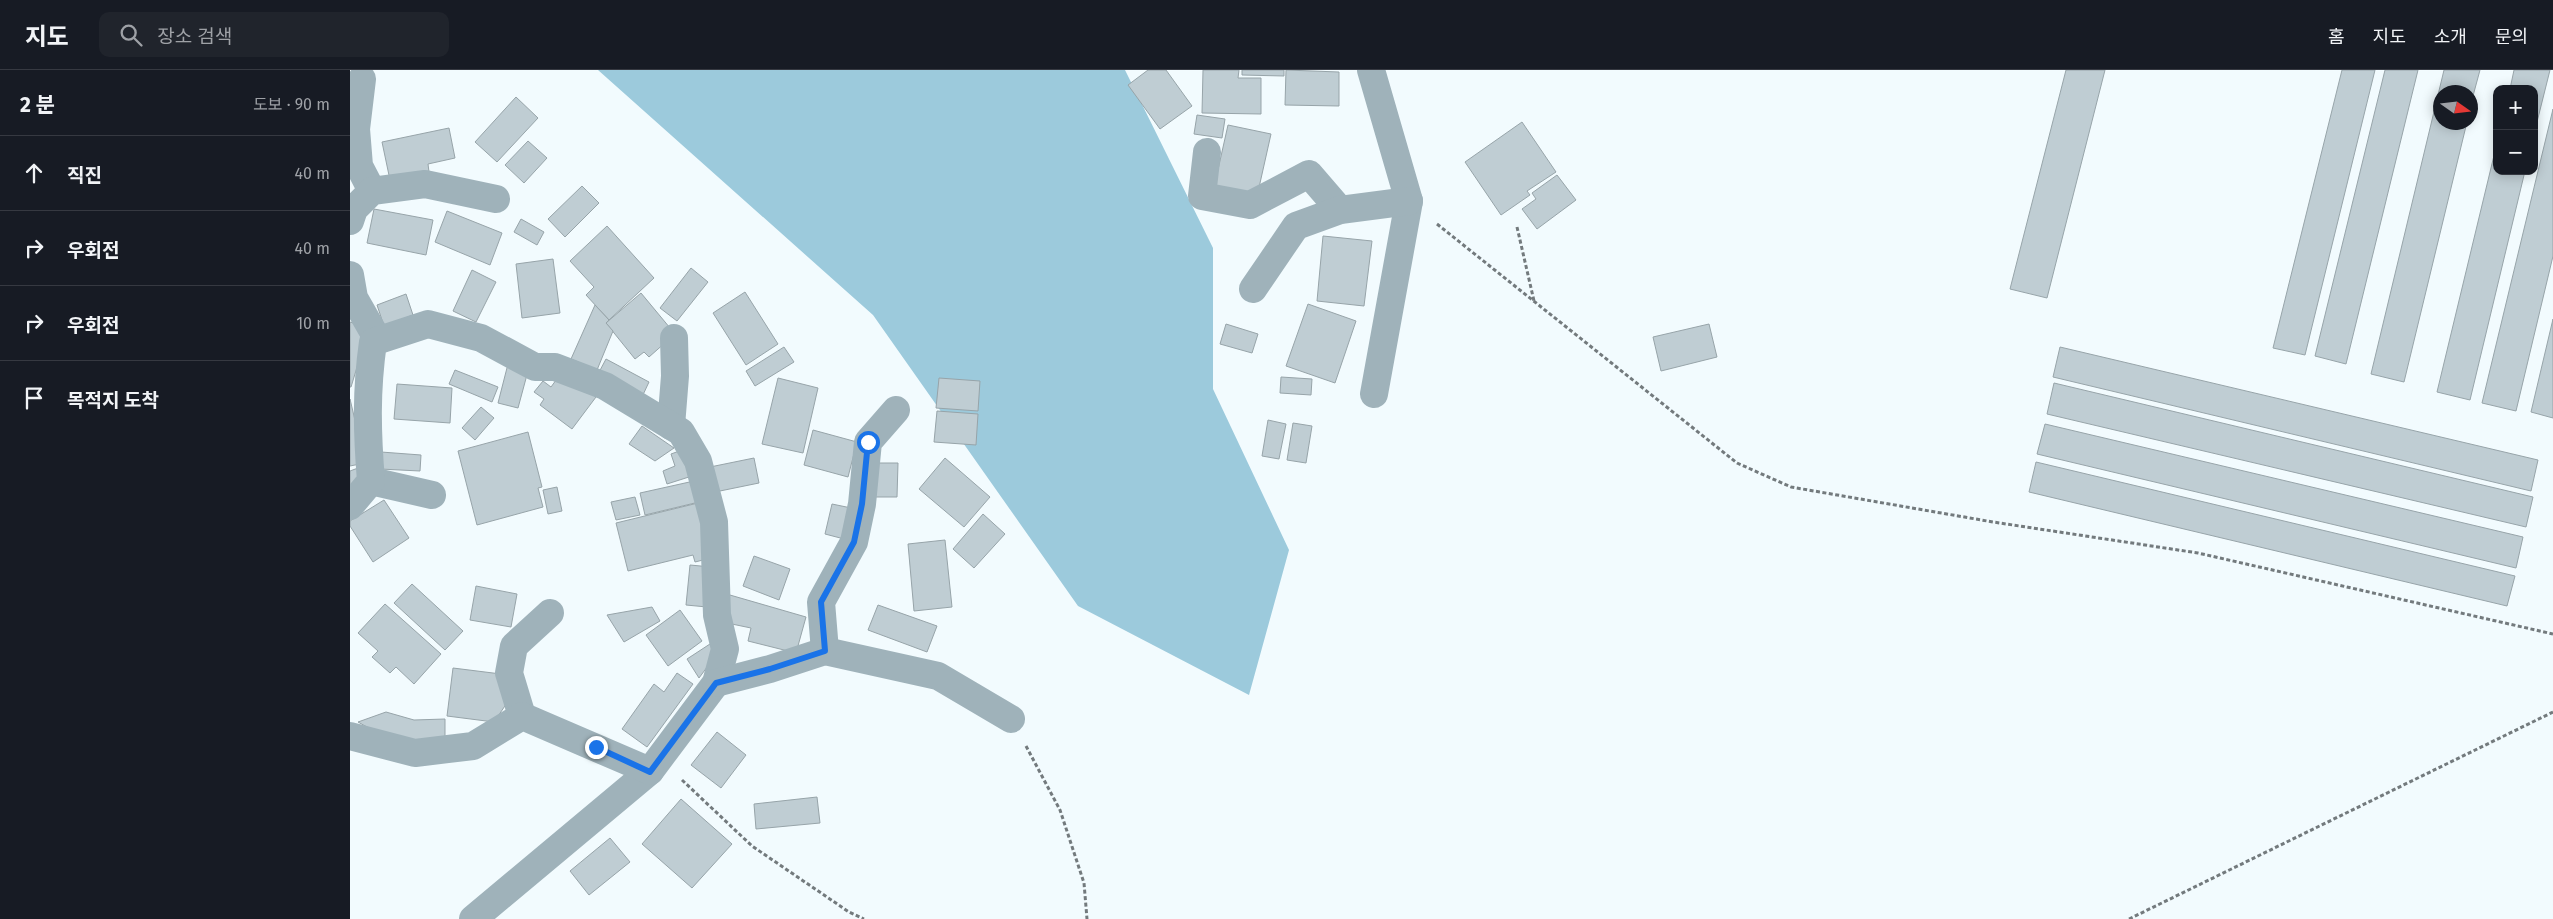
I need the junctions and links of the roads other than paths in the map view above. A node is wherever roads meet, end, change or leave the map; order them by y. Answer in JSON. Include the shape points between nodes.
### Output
{"nodes":[{"id":1,"x":1372,"y":70,"type":"edge"},
{"id":2,"x":362,"y":79,"type":"dead end"},
{"id":3,"x":1207,"y":152,"type":"dead end"},
{"id":4,"x":372,"y":191,"type":"junction"},
{"id":5,"x":496,"y":199,"type":"dead end"},
{"id":6,"x":1409,"y":201,"type":"junction"},
{"id":7,"x":1340,"y":210,"type":"junction"},
{"id":8,"x":350,"y":220,"type":"edge"},
{"id":9,"x":350,"y":275,"type":"edge"},
{"id":10,"x":1253,"y":289,"type":"dead end"},
{"id":11,"x":674,"y":338,"type":"dead end"},
{"id":12,"x":378,"y":340,"type":"junction"},
{"id":13,"x":1374,"y":394,"type":"dead end"},
{"id":14,"x":896,"y":410,"type":"dead end"},
{"id":15,"x":671,"y":426,"type":"junction"},
{"id":16,"x":371,"y":481,"type":"junction"},
{"id":17,"x":432,"y":495,"type":"dead end"},
{"id":18,"x":350,"y":506,"type":"edge"},
{"id":19,"x":550,"y":613,"type":"dead end"},
{"id":20,"x":825,"y":651,"type":"junction"},
{"id":21,"x":716,"y":683,"type":"junction"},
{"id":22,"x":522,"y":716,"type":"junction"},
{"id":23,"x":1011,"y":719,"type":"road end"},
{"id":24,"x":350,"y":736,"type":"edge"},
{"id":25,"x":650,"y":772,"type":"junction"},
{"id":26,"x":473,"y":919,"type":"edge"}],
"edges":[{"from":1,"to":6,"type":"street"},
{"from":2,"to":4,"type":"street","via":[[357,147],[359,166]]},
{"from":3,"to":7,"type":"street","via":[[1202,196],[1250,206],[1309,174]]},
{"from":4,"to":5,"type":"street","via":[[426,184]]},
{"from":4,"to":8,"type":"street","via":[[354,209]]},
{"from":6,"to":7,"type":"street"},
{"from":6,"to":13,"type":"street"},
{"from":7,"to":10,"type":"street","via":[[1296,226]]},
{"from":9,"to":12,"type":"street","via":[[354,298]]},
{"from":11,"to":15,"type":"street"},
{"from":12,"to":15,"type":"street","via":[[428,324],[481,338],[535,367],[555,367],[605,386]]},
{"from":12,"to":16,"type":"street","via":[[373,342],[367,383]]},
{"from":14,"to":20,"type":"street","via":[[868,442],[862,504],[854,542],[821,602]]},
{"from":15,"to":21,"type":"street","via":[[681,432],[698,461],[714,522],[717,615],[725,649]]},
{"from":16,"to":17,"type":"street"},
{"from":16,"to":18,"type":"street"},
{"from":19,"to":22,"type":"street","via":[[514,646],[509,673]]},
{"from":20,"to":21,"type":"street"},
{"from":20,"to":23,"type":"street","via":[[938,676]]},
{"from":21,"to":25,"type":"street"},
{"from":22,"to":24,"type":"street","via":[[473,746],[415,752]]},
{"from":22,"to":25,"type":"street"},
{"from":25,"to":26,"type":"street"}]}
